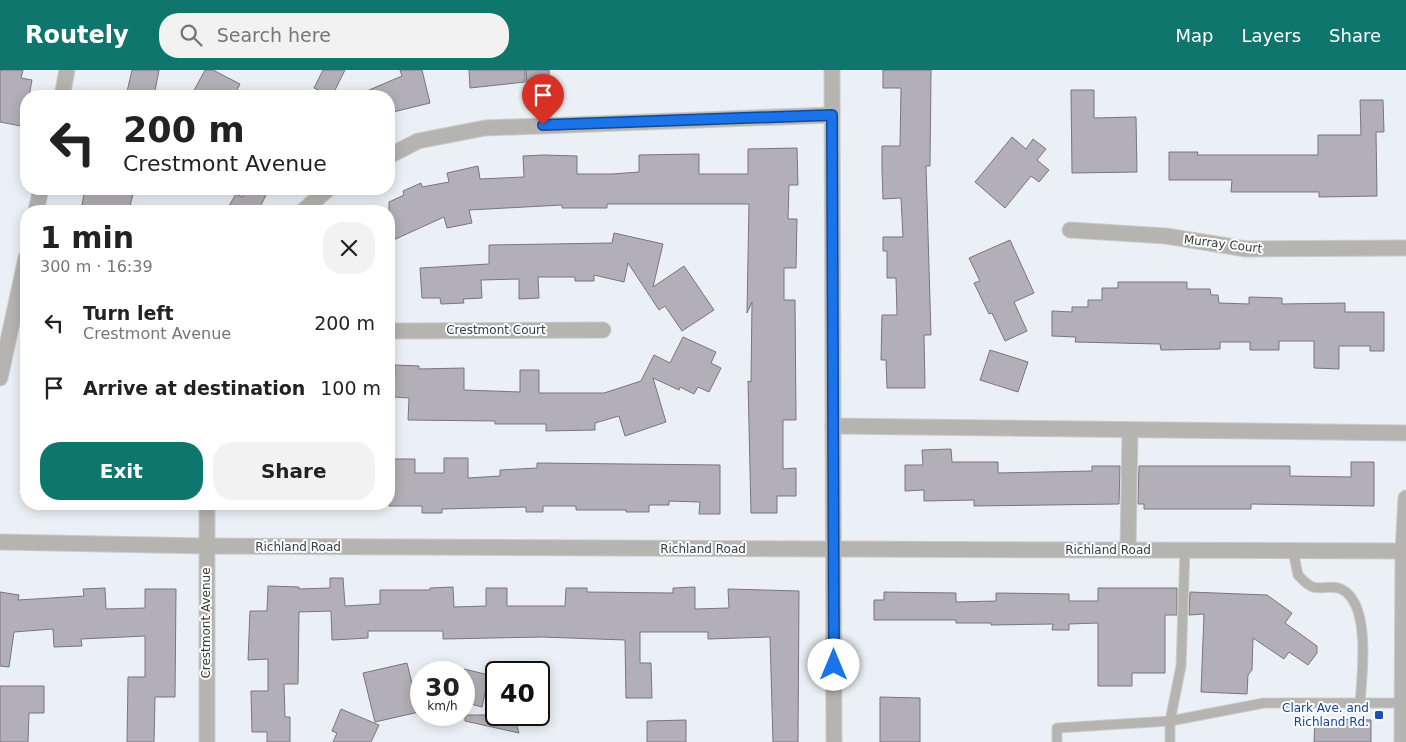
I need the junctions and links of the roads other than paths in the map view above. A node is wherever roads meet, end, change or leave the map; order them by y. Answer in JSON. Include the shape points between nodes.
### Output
{"nodes":[{"id":1,"x":67,"y":70,"type":"edge"},
{"id":2,"x":832,"y":70,"type":"edge"},
{"id":3,"x":63,"y":90,"type":"edge"},
{"id":4,"x":832,"y":115,"type":"junction"},
{"id":5,"x":395,"y":153,"type":"edge"},
{"id":6,"x":321,"y":195,"type":"edge"},
{"id":7,"x":310,"y":205,"type":"edge"},
{"id":8,"x":1070,"y":230,"type":"dead end"},
{"id":9,"x":1406,"y":248,"type":"edge"},
{"id":10,"x":20,"y":286,"type":"edge"},
{"id":11,"x":603,"y":330,"type":"dead end"},
{"id":12,"x":395,"y":331,"type":"edge"},
{"id":13,"x":0,"y":378,"type":"edge"},
{"id":14,"x":833,"y":426,"type":"junction"},
{"id":15,"x":1130,"y":430,"type":"junction"},
{"id":16,"x":1406,"y":433,"type":"edge"},
{"id":17,"x":1406,"y":498,"type":"edge"},
{"id":18,"x":208,"y":510,"type":"edge"},
{"id":19,"x":0,"y":542,"type":"edge"},
{"id":20,"x":206,"y":546,"type":"junction"},
{"id":21,"x":833,"y":549,"type":"junction"},
{"id":22,"x":1128,"y":550,"type":"junction"},
{"id":23,"x":1185,"y":550,"type":"junction"},
{"id":24,"x":1293,"y":551,"type":"junction"},
{"id":25,"x":1404,"y":551,"type":"edge"},
{"id":26,"x":1360,"y":703,"type":"junction"},
{"id":27,"x":1401,"y":703,"type":"junction"},
{"id":28,"x":1170,"y":721,"type":"junction"},
{"id":29,"x":207,"y":742,"type":"edge"},
{"id":30,"x":834,"y":742,"type":"edge"},
{"id":31,"x":1057,"y":742,"type":"edge"},
{"id":32,"x":1170,"y":742,"type":"edge"},
{"id":33,"x":1402,"y":742,"type":"edge"}],
"edges":[{"from":1,"to":3,"type":"street"},
{"from":2,"to":4,"type":"street"},
{"from":4,"to":5,"type":"street","via":[[485,128],[418,141]]},
{"from":4,"to":14,"type":"street"},
{"from":6,"to":7,"type":"street"},
{"from":8,"to":9,"type":"street","name":"Murray Court","via":[[1166,236],[1246,249]]},
{"from":10,"to":13,"type":"street"},
{"from":11,"to":12,"type":"street","name":"Crestmont Court"},
{"from":14,"to":15,"type":"street"},
{"from":14,"to":21,"type":"street"},
{"from":15,"to":16,"type":"street"},
{"from":15,"to":22,"type":"street"},
{"from":17,"to":25,"type":"street"},
{"from":18,"to":20,"type":"street","name":"Crestmont Avenue"},
{"from":19,"to":20,"type":"street","name":"Richland Road"},
{"from":20,"to":21,"type":"street","name":"Richland Road"},
{"from":20,"to":29,"type":"street","name":"Crestmont Avenue"},
{"from":21,"to":22,"type":"street","name":"Richland Road"},
{"from":21,"to":30,"type":"street"},
{"from":22,"to":23,"type":"street","name":"Richland Road"},
{"from":23,"to":24,"type":"street","name":"Richland Road"},
{"from":23,"to":28,"type":"lane","via":[[1181,666]]},
{"from":24,"to":25,"type":"street","name":"Richland Road"},
{"from":24,"to":26,"type":"lane","via":[[1298,575],[1313,587],[1344,590],[1356,606],[1364,633]]},
{"from":25,"to":27,"type":"street"},
{"from":26,"to":27,"type":"lane"},
{"from":26,"to":28,"type":"lane","via":[[1264,703]]},
{"from":27,"to":33,"type":"street"},
{"from":28,"to":31,"type":"lane","via":[[1057,728]]},
{"from":28,"to":32,"type":"lane"}]}
